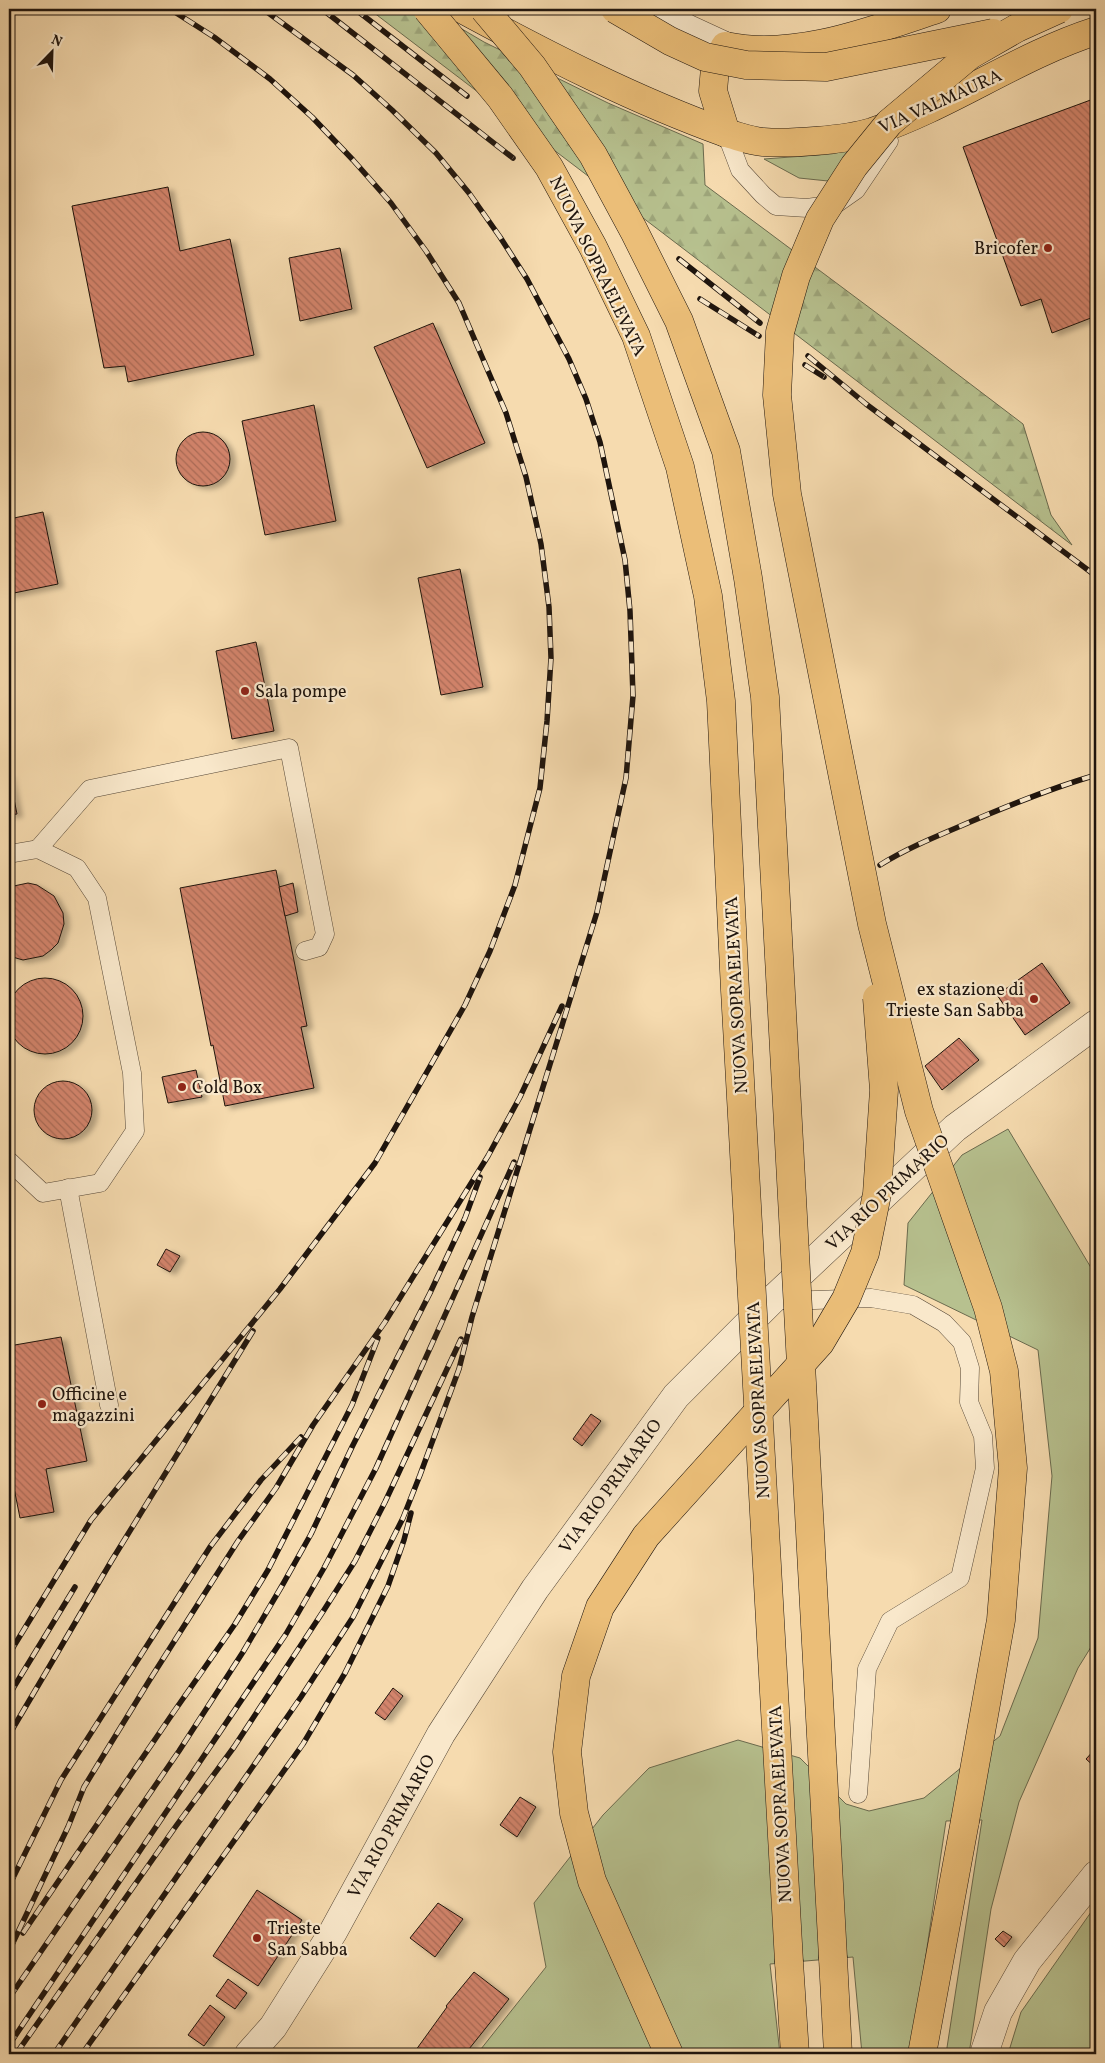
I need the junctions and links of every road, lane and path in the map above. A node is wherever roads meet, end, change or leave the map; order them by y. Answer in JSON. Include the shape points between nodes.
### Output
{"nodes":[{"id":1,"x":427,"y":9,"type":"edge"},
{"id":2,"x":462,"y":9,"type":"edge"},
{"id":3,"x":484,"y":9,"type":"edge"},
{"id":4,"x":615,"y":9,"type":"edge"},
{"id":5,"x":662,"y":9,"type":"edge"},
{"id":6,"x":936,"y":9,"type":"edge"},
{"id":7,"x":1059,"y":9,"type":"edge"},
{"id":8,"x":1017,"y":28,"type":"junction"},
{"id":9,"x":1096,"y":31,"type":"edge"},
{"id":10,"x":725,"y":46,"type":"junction"},
{"id":11,"x":903,"y":120,"type":"junction"},
{"id":12,"x":726,"y":133,"type":"junction"},
{"id":13,"x":38,"y":849,"type":"junction"},
{"id":14,"x":9,"y":854,"type":"edge"},
{"id":15,"x":872,"y":924,"type":"junction"},
{"id":16,"x":305,"y":951,"type":"dead end"},
{"id":17,"x":1096,"y":1024,"type":"edge"},
{"id":18,"x":9,"y":1161,"type":"edge"},
{"id":19,"x":68,"y":1188,"type":"junction"},
{"id":20,"x":770,"y":1302,"type":"junction"},
{"id":21,"x":109,"y":1405,"type":"dead end"},
{"id":22,"x":858,"y":1794,"type":"dead end"},
{"id":23,"x":1096,"y":1875,"type":"edge"},
{"id":24,"x":249,"y":2054,"type":"edge"},
{"id":25,"x":669,"y":2054,"type":"edge"},
{"id":26,"x":795,"y":2054,"type":"edge"},
{"id":27,"x":838,"y":2054,"type":"edge"},
{"id":28,"x":922,"y":2054,"type":"edge"},
{"id":29,"x":984,"y":2054,"type":"edge"}],
"edges":[{"from":1,"to":26,"type":"main road","name":"NUOVA SOPRAELEVATA","bridge":true,"via":[[500,97],[549,167],[636,336],[680,467],[708,596],[721,701]]},
{"from":2,"to":12,"type":"main road","name":"VIA VALMAURA","via":[[644,101]]},
{"from":3,"to":27,"type":"main road","bridge":true,"via":[[532,66],[593,155],[678,321],[728,461],[765,697]]},
{"from":4,"to":8,"type":"main road","bridge":true,"via":[[705,57],[746,65],[826,67]]},
{"from":5,"to":10,"type":"street","via":[[686,28]]},
{"from":6,"to":10,"type":"main road","via":[[849,37],[815,44],[768,50]]},
{"from":7,"to":8,"type":"main road","bridge":true},
{"from":8,"to":15,"type":"main road","bridge":true,"via":[[970,55],[897,117],[854,166],[820,218],[796,276],[780,332],[777,395],[787,494]]},
{"from":9,"to":11,"type":"main road","name":"VIA VALMAURA","via":[[1064,43]]},
{"from":10,"to":12,"type":"main road","via":[[715,68],[713,91]]},
{"from":11,"to":12,"type":"main road","name":"VIA VALMAURA","via":[[869,133],[795,142],[762,142]]},
{"from":11,"to":12,"type":"lane","via":[[856,190],[836,204],[807,208],[776,206],[763,195],[740,170]]},
{"from":13,"to":14,"type":"lane"},
{"from":13,"to":16,"type":"lane","via":[[90,790],[289,748],[325,934],[319,948]]},
{"from":13,"to":19,"type":"lane","via":[[77,868],[97,898],[132,1073],[135,1131],[100,1183]]},
{"from":15,"to":25,"type":"main road","bridge":true,"via":[[884,1090],[877,1194],[865,1253],[846,1299],[820,1344],[646,1536],[600,1607],[576,1676],[567,1752],[574,1813],[592,1881]]},
{"from":15,"to":28,"type":"main road","bridge":true,"via":[[919,1111],[988,1308],[1004,1371],[1013,1468],[1001,1620]]},
{"from":17,"to":20,"type":"street","name":"VIA RIO PRIMARIO","via":[[954,1128]]},
{"from":18,"to":19,"type":"lane","via":[[43,1193]]},
{"from":19,"to":21,"type":"lane"},
{"from":20,"to":22,"type":"lane","via":[[871,1298],[913,1305],[944,1323],[962,1342],[970,1368],[969,1402],[983,1436],[985,1468],[960,1578],[890,1621],[867,1670]]},
{"from":20,"to":24,"type":"street","name":"VIA RIO PRIMARIO","via":[[676,1396],[535,1588],[441,1734],[333,1932],[273,2027]]},
{"from":23,"to":29,"type":"street","via":[[1027,1961],[998,2012]]}]}
